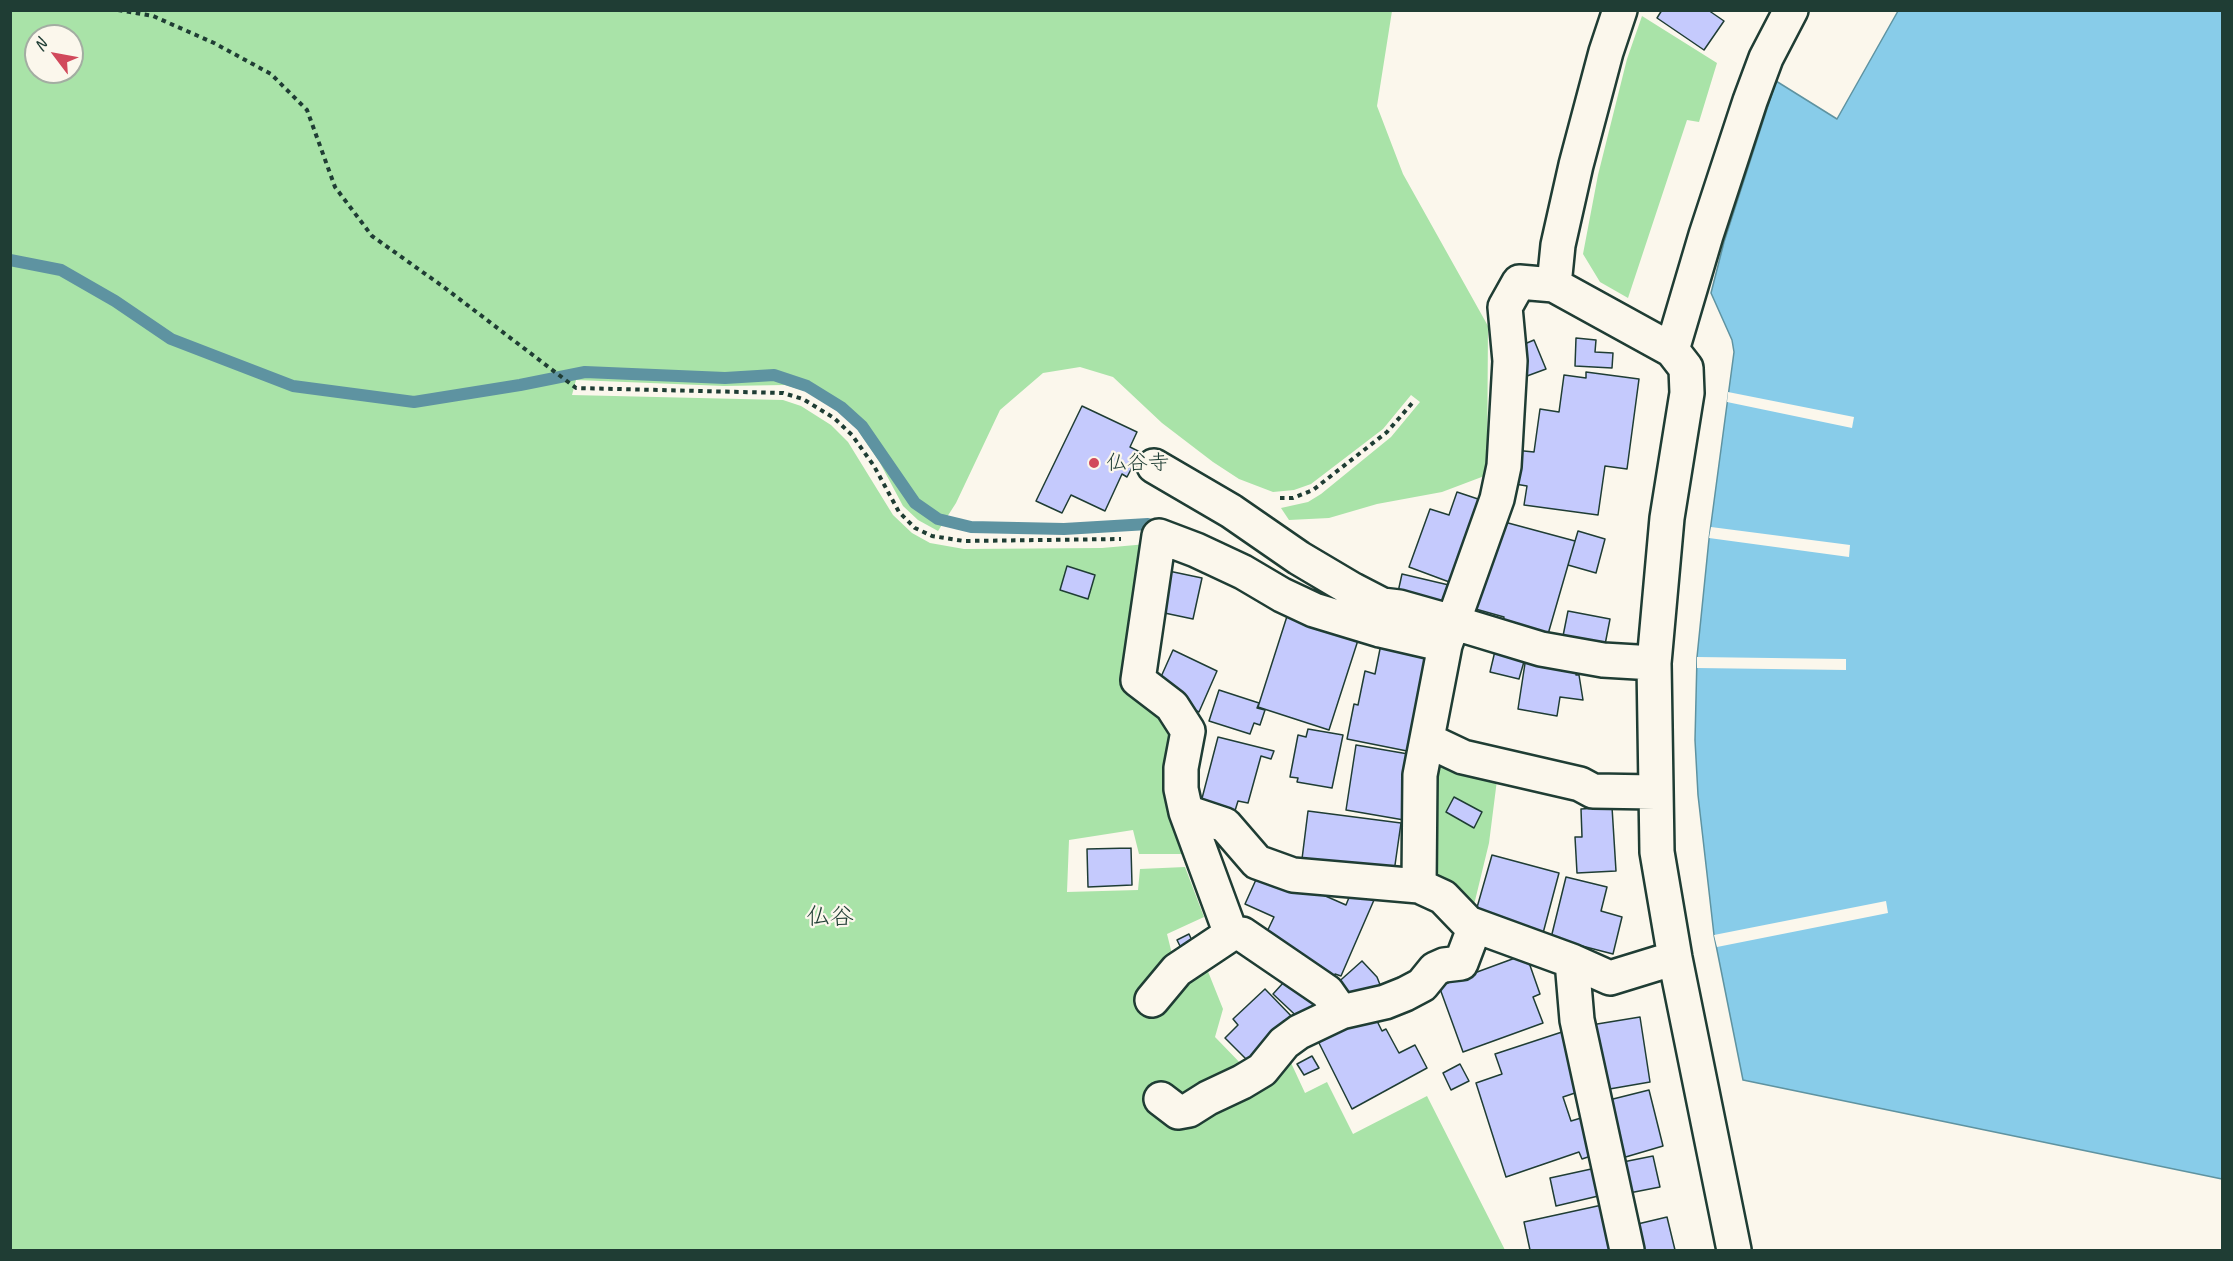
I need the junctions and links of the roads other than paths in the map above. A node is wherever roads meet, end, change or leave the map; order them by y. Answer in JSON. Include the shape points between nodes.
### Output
{"nodes":[{"id":1,"x":1620,"y":10,"type":"edge"},
{"id":2,"x":1791,"y":10,"type":"edge"},
{"id":3,"x":1554,"y":285,"type":"junction"},
{"id":4,"x":1672,"y":350,"type":"junction"},
{"id":5,"x":1154,"y":466,"type":"dead end"},
{"id":6,"x":1381,"y":617,"type":"junction"},
{"id":7,"x":1449,"y":633,"type":"junction"},
{"id":8,"x":1654,"y":663,"type":"junction"},
{"id":9,"x":1427,"y":740,"type":"junction"},
{"id":10,"x":1655,"y":792,"type":"junction"},
{"id":11,"x":1186,"y":812,"type":"junction"},
{"id":12,"x":1419,"y":886,"type":"junction"},
{"id":13,"x":1475,"y":926,"type":"junction"},
{"id":14,"x":1230,"y":934,"type":"junction"},
{"id":15,"x":1675,"y":958,"type":"junction"},
{"id":16,"x":1572,"y":961,"type":"junction"},
{"id":17,"x":1152,"y":1000,"type":"dead end"},
{"id":18,"x":1341,"y":1012,"type":"junction"},
{"id":19,"x":1161,"y":1099,"type":"dead end"},
{"id":20,"x":1627,"y":1251,"type":"edge"},
{"id":21,"x":1734,"y":1251,"type":"edge"}],
"edges":[{"from":1,"to":3,"type":"street","via":[[1576,165],[1558,245]]},
{"from":2,"to":4,"type":"street","via":[[1766,57],[1750,101]]},
{"from":3,"to":4,"type":"street"},
{"from":3,"to":7,"type":"street","via":[[1519,282],[1505,307],[1510,361],[1504,466],[1497,499]]},
{"from":4,"to":8,"type":"street","via":[[1686,368],[1687,393],[1667,518]]},
{"from":5,"to":6,"type":"street","via":[[1232,511],[1353,590]]},
{"from":6,"to":7,"type":"street"},
{"from":6,"to":11,"type":"street","via":[[1314,610],[1243,572],[1159,536],[1138,680],[1172,706],[1188,731],[1181,768]]},
{"from":7,"to":8,"type":"street","via":[[1603,660]]},
{"from":7,"to":9,"type":"street"},
{"from":8,"to":10,"type":"street"},
{"from":9,"to":10,"type":"street","via":[[1463,757],[1580,784],[1593,791]]},
{"from":9,"to":12,"type":"street","via":[[1420,775]]},
{"from":10,"to":15,"type":"street","via":[[1657,852]]},
{"from":11,"to":12,"type":"street","via":[[1225,825],[1257,862],[1293,875]]},
{"from":11,"to":14,"type":"street"},
{"from":12,"to":13,"type":"street","via":[[1443,897]]},
{"from":13,"to":16,"type":"street"},
{"from":13,"to":18,"type":"street","via":[[1461,963],[1435,969],[1422,985],[1405,994]]},
{"from":14,"to":17,"type":"street","via":[[1177,970]]},
{"from":14,"to":18,"type":"street","via":[[1242,934],[1327,992]]},
{"from":15,"to":16,"type":"street","via":[[1610,978]]},
{"from":15,"to":21,"type":"street"},
{"from":16,"to":20,"type":"street","via":[[1577,1020]]},
{"from":18,"to":19,"type":"street","via":[[1299,1032],[1284,1042],[1262,1070],[1190,1110],[1178,1112]]}]}
